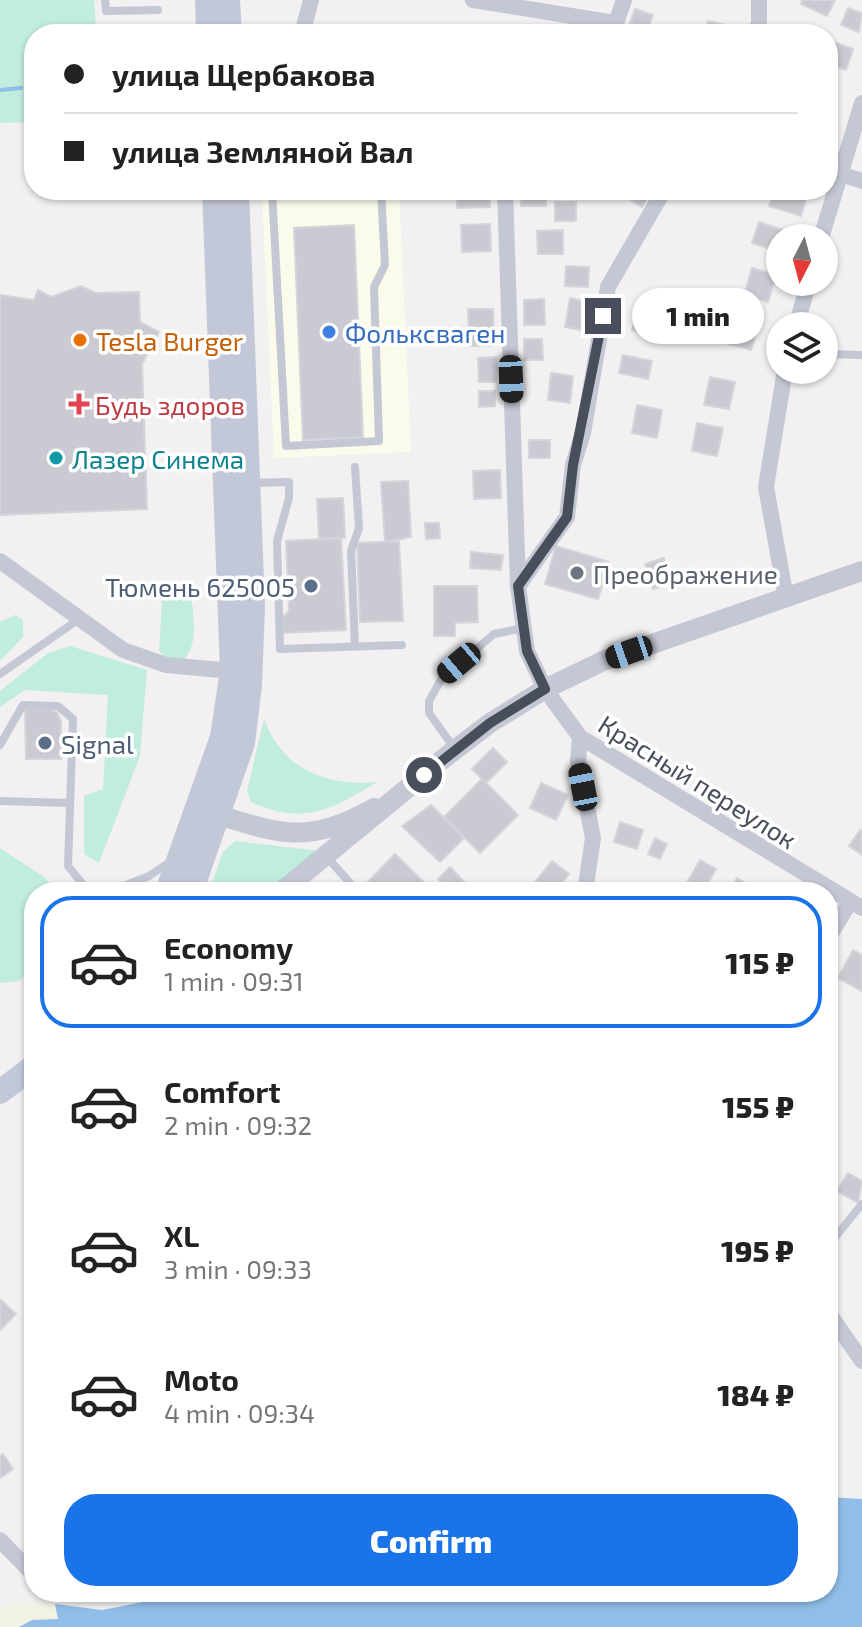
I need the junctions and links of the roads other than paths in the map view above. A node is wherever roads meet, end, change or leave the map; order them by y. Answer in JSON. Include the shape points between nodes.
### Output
{"nodes":[{"id":1,"x":105,"y":0,"type":"edge"},
{"id":2,"x":207,"y":0,"type":"edge"},
{"id":3,"x":228,"y":0,"type":"edge"},
{"id":4,"x":311,"y":0,"type":"edge"},
{"id":5,"x":473,"y":0,"type":"edge"},
{"id":6,"x":624,"y":0,"type":"edge"},
{"id":7,"x":759,"y":0,"type":"edge"},
{"id":8,"x":158,"y":10,"type":"dead end"},
{"id":9,"x":208,"y":24,"type":"edge"},
{"id":10,"x":229,"y":24,"type":"edge"},
{"id":11,"x":305,"y":24,"type":"edge"},
{"id":12,"x":594,"y":24,"type":"edge"},
{"id":13,"x":615,"y":24,"type":"edge"},
{"id":14,"x":759,"y":24,"type":"edge"},
{"id":15,"x":862,"y":103,"type":"edge"},
{"id":16,"x":854,"y":154,"type":"edge"},
{"id":17,"x":840,"y":174,"type":"junction"},
{"id":18,"x":838,"y":181,"type":"edge"},
{"id":19,"x":862,"y":181,"type":"edge"},
{"id":20,"x":214,"y":200,"type":"edge"},
{"id":21,"x":237,"y":200,"type":"edge"},
{"id":22,"x":273,"y":200,"type":"edge"},
{"id":23,"x":382,"y":200,"type":"edge"},
{"id":24,"x":505,"y":200,"type":"edge"},
{"id":25,"x":658,"y":200,"type":"edge"},
{"id":26,"x":832,"y":200,"type":"edge"},
{"id":27,"x":825,"y":224,"type":"edge"},
{"id":28,"x":838,"y":354,"type":"edge"},
{"id":29,"x":862,"y":355,"type":"edge"},
{"id":30,"x":783,"y":384,"type":"edge"},
{"id":31,"x":355,"y":467,"type":"dead end"},
{"id":32,"x":248,"y":483,"type":"junction"},
{"id":33,"x":0,"y":561,"type":"edge"},
{"id":34,"x":862,"y":571,"type":"edge"},
{"id":35,"x":518,"y":586,"type":"junction"},
{"id":36,"x":786,"y":598,"type":"junction"},
{"id":37,"x":80,"y":618,"type":"junction"},
{"id":38,"x":524,"y":628,"type":"junction"},
{"id":39,"x":402,"y":645,"type":"dead end"},
{"id":40,"x":355,"y":646,"type":"junction"},
{"id":41,"x":232,"y":671,"type":"junction"},
{"id":42,"x":0,"y":674,"type":"edge"},
{"id":43,"x":545,"y":689,"type":"junction"},
{"id":44,"x":580,"y":737,"type":"junction"},
{"id":45,"x":0,"y":745,"type":"edge"},
{"id":46,"x":456,"y":749,"type":"junction"},
{"id":47,"x":405,"y":790,"type":"junction"},
{"id":48,"x":0,"y":801,"type":"edge"},
{"id":49,"x":70,"y":803,"type":"junction"},
{"id":50,"x":207,"y":811,"type":"junction"},
{"id":51,"x":182,"y":850,"type":"junction"},
{"id":52,"x":326,"y":857,"type":"junction"},
{"id":53,"x":81,"y":882,"type":"edge"},
{"id":54,"x":130,"y":882,"type":"edge"},
{"id":55,"x":171,"y":882,"type":"edge"},
{"id":56,"x":193,"y":882,"type":"edge"},
{"id":57,"x":294,"y":882,"type":"edge"},
{"id":58,"x":349,"y":882,"type":"edge"},
{"id":59,"x":586,"y":882,"type":"edge"},
{"id":60,"x":818,"y":882,"type":"edge"},
{"id":61,"x":838,"y":894,"type":"edge"},
{"id":62,"x":856,"y":905,"type":"edge"},
{"id":63,"x":838,"y":926,"type":"edge"},
{"id":64,"x":24,"y":1074,"type":"edge"},
{"id":65,"x":0,"y":1092,"type":"edge"},
{"id":66,"x":862,"y":1204,"type":"edge"},
{"id":67,"x":838,"y":1234,"type":"edge"},
{"id":68,"x":838,"y":1326,"type":"edge"},
{"id":69,"x":862,"y":1361,"type":"edge"},
{"id":70,"x":0,"y":1540,"type":"edge"},
{"id":71,"x":24,"y":1565,"type":"edge"}],
"edges":[{"from":1,"to":8,"type":"lane","via":[[106,11]]},
{"from":2,"to":9,"type":"main road"},
{"from":3,"to":10,"type":"main road"},
{"from":4,"to":11,"type":"street"},
{"from":5,"to":12,"type":"street"},
{"from":6,"to":13,"type":"street"},
{"from":7,"to":14,"type":"street"},
{"from":15,"to":16,"type":"street"},
{"from":16,"to":17,"type":"street"},
{"from":17,"to":18,"type":"street"},
{"from":17,"to":19,"type":"street"},
{"from":20,"to":41,"type":"main road"},
{"from":21,"to":32,"type":"main road"},
{"from":22,"to":23,"type":"lane","via":[[286,446],[379,441],[374,287],[385,265]]},
{"from":24,"to":35,"type":"street","name":"Красный переулок"},
{"from":25,"to":35,"type":"street","via":[[608,287],[567,517]]},
{"from":26,"to":27,"type":"street"},
{"from":28,"to":29,"type":"lane"},
{"from":30,"to":36,"type":"street","via":[[766,487]]},
{"from":31,"to":40,"type":"lane"},
{"from":32,"to":40,"type":"lane","via":[[289,482],[277,541],[280,649]]},
{"from":32,"to":50,"type":"main road","via":[[253,607],[243,743]]},
{"from":33,"to":37,"type":"street"},
{"from":34,"to":36,"type":"street"},
{"from":35,"to":38,"type":"street","name":"Красный переулок"},
{"from":36,"to":43,"type":"street","via":[[603,661]]},
{"from":37,"to":41,"type":"street","via":[[123,650],[166,665]]},
{"from":37,"to":42,"type":"lane"},
{"from":38,"to":43,"type":"street","name":"Красный переулок","via":[[527,651]]},
{"from":38,"to":46,"type":"lane","via":[[494,634],[435,690],[429,713]]},
{"from":39,"to":40,"type":"lane"},
{"from":41,"to":50,"type":"main road"},
{"from":43,"to":44,"type":"street","name":"Красный переулок"},
{"from":43,"to":46,"type":"street"},
{"from":44,"to":59,"type":"street","via":[[578,761],[593,838]]},
{"from":44,"to":60,"type":"street","name":"Красный переулок"},
{"from":45,"to":49,"type":"lane","via":[[23,705],[58,706],[73,719]]},
{"from":46,"to":47,"type":"street"},
{"from":47,"to":50,"type":"street","via":[[332,829],[309,834],[260,828]]},
{"from":47,"to":52,"type":"street"},
{"from":48,"to":49,"type":"lane"},
{"from":49,"to":53,"type":"lane","via":[[68,866]]},
{"from":50,"to":51,"type":"main road"},
{"from":50,"to":56,"type":"main road"},
{"from":51,"to":54,"type":"lane","via":[[166,866]]},
{"from":51,"to":55,"type":"main road"},
{"from":52,"to":57,"type":"street"},
{"from":52,"to":58,"type":"lane"},
{"from":61,"to":62,"type":"street","name":"Красный переулок"},
{"from":62,"to":63,"type":"street"},
{"from":64,"to":65,"type":"main road"},
{"from":66,"to":67,"type":"lane"},
{"from":68,"to":69,"type":"street"},
{"from":70,"to":71,"type":"street"}]}
